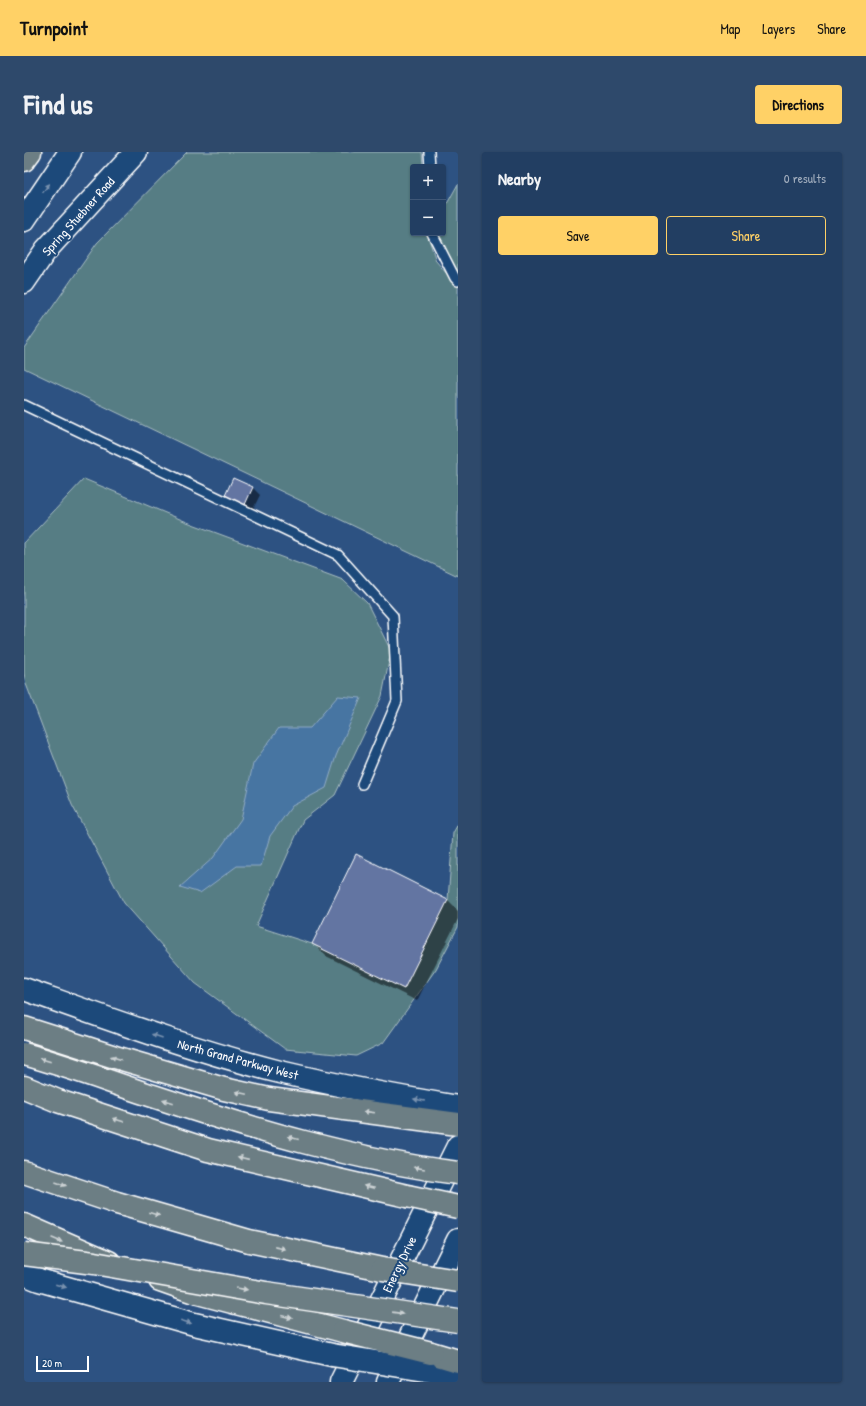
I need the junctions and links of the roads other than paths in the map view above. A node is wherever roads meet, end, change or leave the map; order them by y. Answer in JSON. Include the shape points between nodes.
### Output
{"nodes":[{"id":1,"x":30,"y":152,"type":"edge"},
{"id":2,"x":70,"y":152,"type":"edge"},
{"id":3,"x":136,"y":152,"type":"edge"},
{"id":4,"x":430,"y":152,"type":"edge"},
{"id":5,"x":24,"y":160,"type":"edge"},
{"id":6,"x":430,"y":164,"type":"edge"},
{"id":7,"x":24,"y":220,"type":"edge"},
{"id":8,"x":434,"y":236,"type":"edge"},
{"id":9,"x":458,"y":281,"type":"edge"},
{"id":10,"x":24,"y":282,"type":"edge"},
{"id":11,"x":24,"y":405,"type":"edge"},
{"id":12,"x":362,"y":784,"type":"dead end"},
{"id":13,"x":24,"y":990,"type":"edge"},
{"id":14,"x":24,"y":1028,"type":"edge"},
{"id":15,"x":24,"y":1054,"type":"edge"},
{"id":16,"x":24,"y":1087,"type":"edge"},
{"id":17,"x":456,"y":1115,"type":"edge"},
{"id":18,"x":458,"y":1146,"type":"edge"},
{"id":19,"x":24,"y":1172,"type":"edge"},
{"id":20,"x":458,"y":1173,"type":"edge"},
{"id":21,"x":458,"y":1207,"type":"edge"},
{"id":22,"x":24,"y":1225,"type":"edge"},
{"id":23,"x":458,"y":1240,"type":"edge"},
{"id":24,"x":24,"y":1254,"type":"edge"},
{"id":25,"x":24,"y":1274,"type":"edge"},
{"id":26,"x":458,"y":1281,"type":"edge"},
{"id":27,"x":458,"y":1321,"type":"edge"},
{"id":28,"x":458,"y":1361,"type":"edge"},
{"id":29,"x":428,"y":1362,"type":"junction"},
{"id":30,"x":458,"y":1376,"type":"edge"},
{"id":31,"x":341,"y":1382,"type":"edge"},
{"id":32,"x":388,"y":1382,"type":"edge"}],
"edges":[{"from":1,"to":5,"type":"highway"},
{"from":7,"to":2,"type":"main road","one_way":true},
{"from":3,"to":10,"type":"main road","name":"Spring Stuebner Road","via":[[46,250]]},
{"from":4,"to":6,"type":"lane"},
{"from":8,"to":9,"type":"lane"},
{"from":11,"to":12,"type":"lane","via":[[338,555],[393,616],[397,701]]},
{"from":17,"to":13,"type":"main road","name":"North Grand Parkway West","one_way":true,"via":[[279,1071],[174,1041]]},
{"from":17,"to":14,"type":"highway","one_way":true,"via":[[269,1099],[224,1089]]},
{"from":20,"to":15,"type":"highway","one_way":true,"bridge":true,"via":[[388,1162],[292,1138]]},
{"from":21,"to":16,"type":"highway","one_way":true,"bridge":true,"via":[[208,1150],[58,1101]]},
{"from":18,"to":31,"type":"main road","name":"Energy Drive"},
{"from":19,"to":26,"type":"highway","one_way":true,"bridge":true,"via":[[117,1203],[249,1241],[382,1269]]},
{"from":22,"to":29,"type":"highway","one_way":true,"bridge":true,"via":[[90,1254],[194,1292],[343,1331]]},
{"from":23,"to":32,"type":"main road"},
{"from":24,"to":27,"type":"highway","one_way":true,"bridge":true},
{"from":25,"to":29,"type":"main road","one_way":true,"bridge":true,"via":[[194,1324],[332,1355]]},
{"from":28,"to":29,"type":"highway"},
{"from":29,"to":30,"type":"main road"}]}
